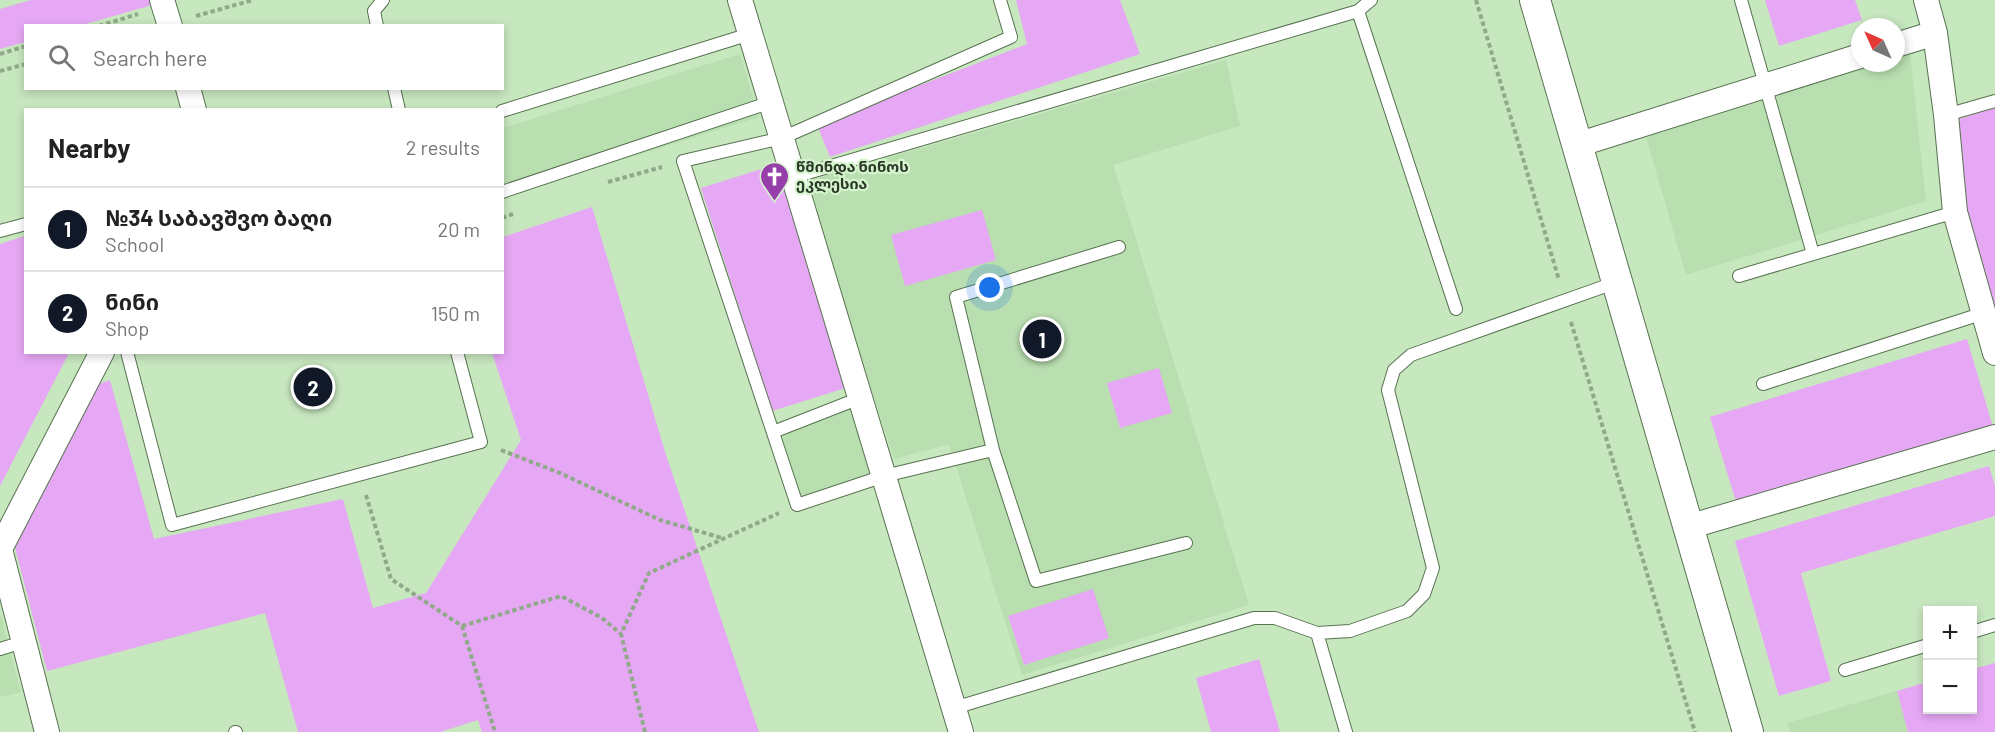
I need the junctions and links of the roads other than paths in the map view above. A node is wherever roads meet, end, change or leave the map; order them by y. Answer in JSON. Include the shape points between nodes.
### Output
{"nodes":[{"id":1,"x":162,"y":0,"type":"edge"},
{"id":2,"x":383,"y":0,"type":"edge"},
{"id":3,"x":740,"y":0,"type":"edge"},
{"id":4,"x":1000,"y":0,"type":"edge"},
{"id":5,"x":1371,"y":0,"type":"edge"},
{"id":6,"x":1534,"y":0,"type":"edge"},
{"id":7,"x":1741,"y":0,"type":"edge"},
{"id":8,"x":1926,"y":0,"type":"edge"},
{"id":9,"x":1358,"y":11,"type":"junction"},
{"id":10,"x":169,"y":24,"type":"edge"},
{"id":11,"x":377,"y":24,"type":"edge"},
{"id":12,"x":1935,"y":33,"type":"junction"},
{"id":13,"x":750,"y":34,"type":"junction"},
{"id":14,"x":1905,"y":42,"type":"edge"},
{"id":15,"x":1851,"y":59,"type":"edge"},
{"id":16,"x":1767,"y":86,"type":"junction"},
{"id":17,"x":189,"y":90,"type":"edge"},
{"id":18,"x":394,"y":90,"type":"edge"},
{"id":19,"x":1995,"y":101,"type":"edge"},
{"id":20,"x":771,"y":102,"type":"junction"},
{"id":21,"x":193,"y":108,"type":"edge"},
{"id":22,"x":399,"y":108,"type":"edge"},
{"id":23,"x":504,"y":110,"type":"edge"},
{"id":24,"x":1946,"y":115,"type":"junction"},
{"id":25,"x":782,"y":138,"type":"junction"},
{"id":26,"x":1577,"y":145,"type":"junction"},
{"id":27,"x":794,"y":177,"type":"junction"},
{"id":28,"x":504,"y":191,"type":"edge"},
{"id":29,"x":1955,"y":212,"type":"junction"},
{"id":30,"x":24,"y":225,"type":"edge"},
{"id":31,"x":0,"y":231,"type":"edge"},
{"id":32,"x":1119,"y":248,"type":"dead end"},
{"id":33,"x":1813,"y":254,"type":"junction"},
{"id":34,"x":1739,"y":276,"type":"dead end"},
{"id":35,"x":1617,"y":282,"type":"junction"},
{"id":36,"x":1456,"y":309,"type":"dead end"},
{"id":37,"x":1983,"y":313,"type":"junction"},
{"id":38,"x":1995,"y":353,"type":"edge"},
{"id":39,"x":128,"y":354,"type":"edge"},
{"id":40,"x":458,"y":354,"type":"edge"},
{"id":41,"x":106,"y":355,"type":"edge"},
{"id":42,"x":1763,"y":384,"type":"dead end"},
{"id":43,"x":860,"y":398,"type":"junction"},
{"id":44,"x":773,"y":432,"type":"junction"},
{"id":45,"x":1995,"y":437,"type":"edge"},
{"id":46,"x":993,"y":450,"type":"junction"},
{"id":47,"x":884,"y":476,"type":"junction"},
{"id":48,"x":1688,"y":528,"type":"junction"},
{"id":49,"x":1186,"y":543,"type":"dead end"},
{"id":50,"x":0,"y":549,"type":"edge"},
{"id":51,"x":1995,"y":625,"type":"edge"},
{"id":52,"x":1977,"y":630,"type":"edge"},
{"id":53,"x":1317,"y":633,"type":"junction"},
{"id":54,"x":23,"y":642,"type":"junction"},
{"id":55,"x":1923,"y":647,"type":"edge"},
{"id":56,"x":0,"y":649,"type":"edge"},
{"id":57,"x":1845,"y":670,"type":"dead end"},
{"id":58,"x":954,"y":708,"type":"junction"},
{"id":59,"x":47,"y":732,"type":"edge"},
{"id":60,"x":961,"y":732,"type":"edge"},
{"id":61,"x":1346,"y":732,"type":"edge"},
{"id":62,"x":1748,"y":732,"type":"edge"}],
"edges":[{"from":1,"to":10,"type":"street"},
{"from":2,"to":11,"type":"lane","via":[[374,11]]},
{"from":3,"to":13,"type":"street"},
{"from":4,"to":25,"type":"lane","via":[[1011,37]]},
{"from":5,"to":9,"type":"lane"},
{"from":6,"to":26,"type":"street"},
{"from":7,"to":16,"type":"lane"},
{"from":8,"to":12,"type":"street"},
{"from":9,"to":27,"type":"lane"},
{"from":9,"to":36,"type":"lane"},
{"from":12,"to":14,"type":"street"},
{"from":12,"to":24,"type":"street"},
{"from":13,"to":20,"type":"street"},
{"from":13,"to":23,"type":"lane"},
{"from":15,"to":16,"type":"street"},
{"from":16,"to":26,"type":"street"},
{"from":16,"to":33,"type":"lane"},
{"from":17,"to":21,"type":"street"},
{"from":18,"to":22,"type":"lane"},
{"from":19,"to":24,"type":"lane"},
{"from":20,"to":25,"type":"street"},
{"from":20,"to":28,"type":"lane"},
{"from":24,"to":29,"type":"street"},
{"from":25,"to":27,"type":"street"},
{"from":25,"to":44,"type":"lane","via":[[682,161]]},
{"from":26,"to":35,"type":"street"},
{"from":27,"to":43,"type":"street"},
{"from":29,"to":33,"type":"lane"},
{"from":29,"to":37,"type":"street"},
{"from":30,"to":31,"type":"lane"},
{"from":32,"to":46,"type":"lane","via":[[956,297]]},
{"from":33,"to":34,"type":"lane"},
{"from":35,"to":48,"type":"street"},
{"from":35,"to":53,"type":"lane","via":[[1411,355],[1394,370],[1388,390],[1433,568],[1424,594],[1407,611],[1350,631]]},
{"from":37,"to":38,"type":"street"},
{"from":37,"to":42,"type":"lane"},
{"from":39,"to":40,"type":"lane","via":[[172,525],[481,442]]},
{"from":41,"to":50,"type":"street"},
{"from":43,"to":44,"type":"lane"},
{"from":43,"to":47,"type":"street"},
{"from":44,"to":47,"type":"lane","via":[[797,505]]},
{"from":45,"to":48,"type":"street"},
{"from":46,"to":47,"type":"lane"},
{"from":46,"to":49,"type":"lane","via":[[1036,581]]},
{"from":47,"to":58,"type":"street"},
{"from":48,"to":62,"type":"street"},
{"from":50,"to":54,"type":"street"},
{"from":51,"to":52,"type":"lane"},
{"from":53,"to":58,"type":"lane","via":[[1275,618],[1254,618]]},
{"from":53,"to":61,"type":"lane"},
{"from":54,"to":56,"type":"lane"},
{"from":54,"to":59,"type":"street"},
{"from":55,"to":57,"type":"lane"},
{"from":58,"to":60,"type":"street"}]}
